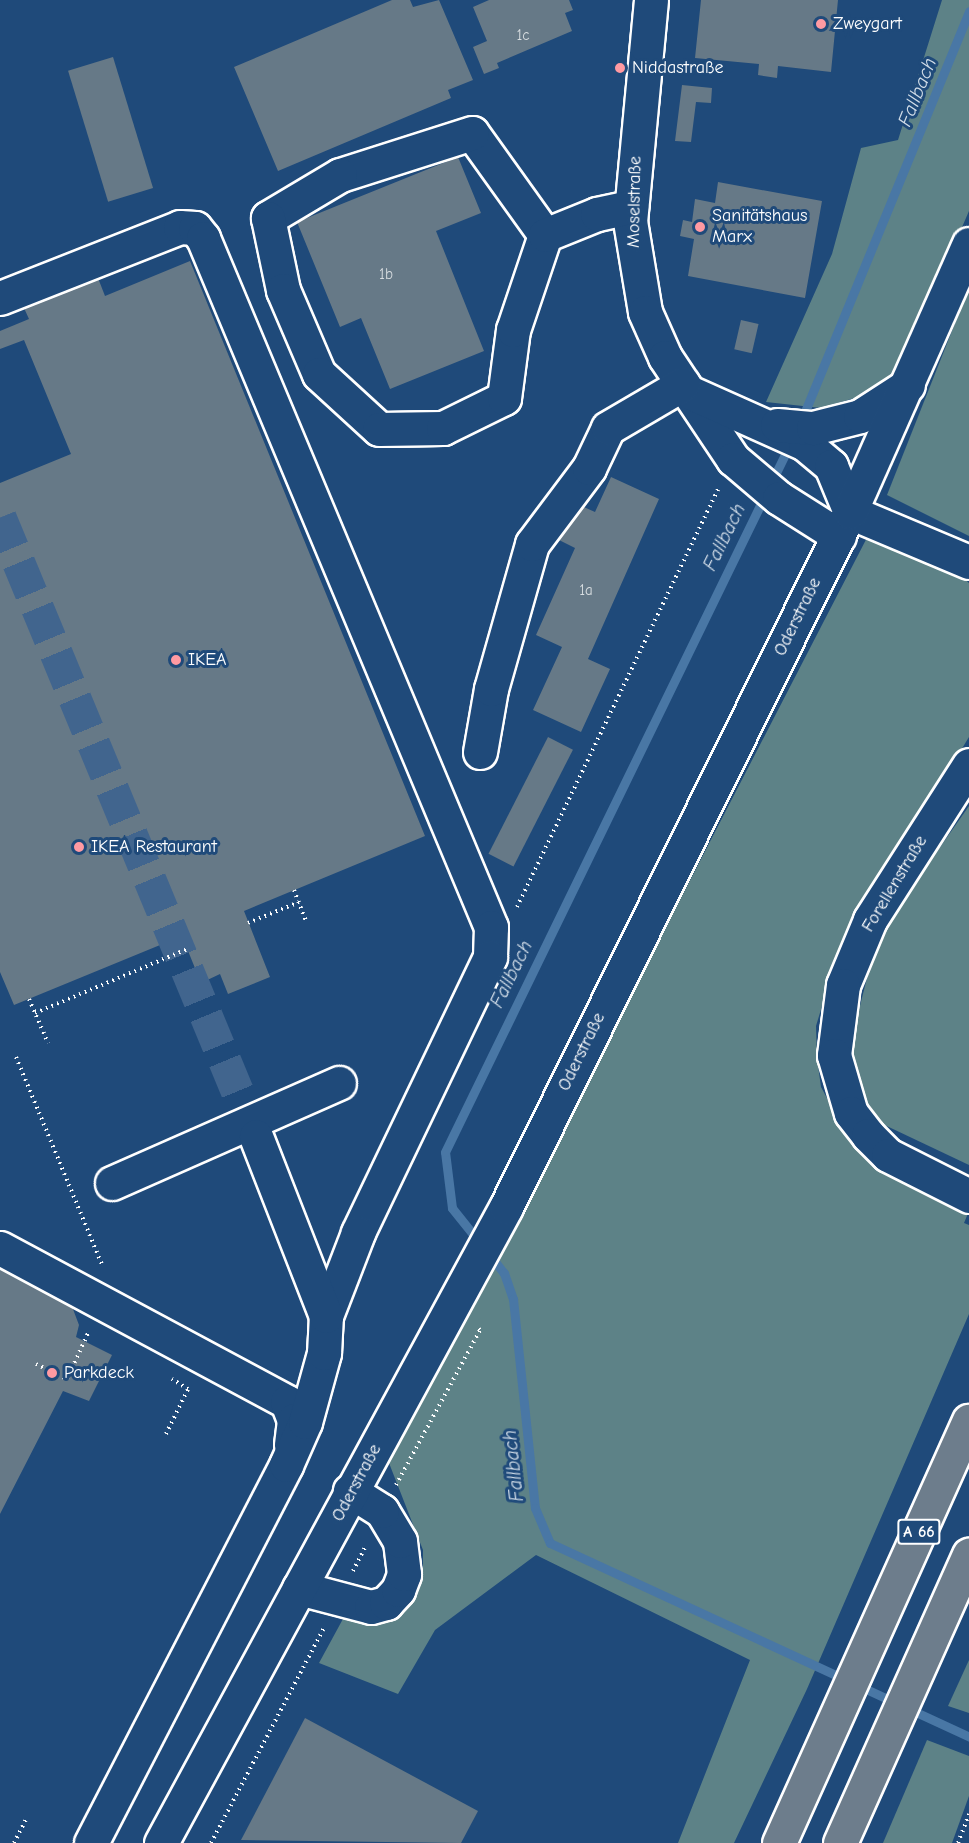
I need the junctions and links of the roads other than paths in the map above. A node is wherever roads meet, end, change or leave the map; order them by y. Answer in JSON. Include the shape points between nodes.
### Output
{"nodes":[{"id":1,"x":651,"y":0,"type":"edge"},
{"id":2,"x":631,"y":207,"type":"junction"},
{"id":3,"x":545,"y":235,"type":"junction"},
{"id":4,"x":969,"y":244,"type":"edge"},
{"id":5,"x":0,"y":298,"type":"edge"},
{"id":6,"x":908,"y":385,"type":"junction"},
{"id":7,"x":686,"y":388,"type":"junction"},
{"id":8,"x":809,"y":436,"type":"junction"},
{"id":9,"x":844,"y":524,"type":"junction"},
{"id":10,"x":969,"y":562,"type":"edge"},
{"id":11,"x":480,"y":752,"type":"dead end"},
{"id":12,"x":969,"y":765,"type":"edge"},
{"id":13,"x":339,"y":1083,"type":"dead end"},
{"id":14,"x":256,"y":1136,"type":"tunnel mouth"},
{"id":15,"x":112,"y":1183,"type":"dead end"},
{"id":16,"x":969,"y":1196,"type":"edge"},
{"id":17,"x":0,"y":1248,"type":"edge"},
{"id":18,"x":326,"y":1316,"type":"junction"},
{"id":19,"x":969,"y":1421,"type":"edge"},
{"id":20,"x":286,"y":1465,"type":"junction"},
{"id":21,"x":350,"y":1491,"type":"junction"},
{"id":22,"x":969,"y":1555,"type":"edge"},
{"id":23,"x":299,"y":1588,"type":"junction"},
{"id":24,"x":91,"y":1843,"type":"edge"},
{"id":25,"x":161,"y":1843,"type":"edge"},
{"id":26,"x":779,"y":1843,"type":"edge"},
{"id":27,"x":840,"y":1843,"type":"edge"}],
"edges":[{"from":1,"to":2,"type":"street","name":"Moselstraße"},
{"from":2,"to":3,"type":"street","via":[[597,214]]},
{"from":2,"to":7,"type":"street","name":"Moselstraße","via":[[635,266],[645,312]]},
{"from":3,"to":3,"type":"street","via":[[513,330],[504,398],[443,428],[379,429],[319,374],[284,290],[268,218],[340,175],[472,133]]},
{"from":4,"to":6,"type":"street","name":"Oderstraße"},
{"from":5,"to":18,"type":"street","via":[[180,227],[195,228],[203,238],[493,941]]},
{"from":6,"to":8,"type":"street","via":[[860,416]]},
{"from":6,"to":9,"type":"street","name":"Oderstraße"},
{"from":7,"to":8,"type":"street","via":[[766,424]]},
{"from":7,"to":9,"type":"street","name":"Moselstraße","via":[[739,466],[779,498]]},
{"from":7,"to":11,"type":"street","via":[[608,428],[589,468],[532,544],[491,689]]},
{"from":8,"to":9,"type":"street","via":[[831,466]]},
{"from":9,"to":10,"type":"street"},
{"from":9,"to":21,"type":"street","name":"Oderstraße","via":[[506,1207]]},
{"from":12,"to":16,"type":"street","name":"Forellenstraße","via":[[870,920],[843,985],[834,1055],[851,1113],[868,1135],[888,1155]]},
{"from":13,"to":15,"type":"street"},
{"from":14,"to":18,"type":"street"},
{"from":17,"to":20,"type":"street","via":[[287,1402],[294,1420]]},
{"from":18,"to":20,"type":"street","via":[[315,1391]]},
{"from":19,"to":26,"type":"highway","number":"A 66"},
{"from":20,"to":24,"type":"street"},
{"from":21,"to":23,"type":"street","name":"Oderstraße"},
{"from":21,"to":23,"type":"street","via":[[382,1511],[400,1540],[404,1575],[398,1590],[386,1603],[372,1607]]},
{"from":22,"to":27,"type":"highway"},
{"from":23,"to":25,"type":"street","name":"Oderstraße"}]}
